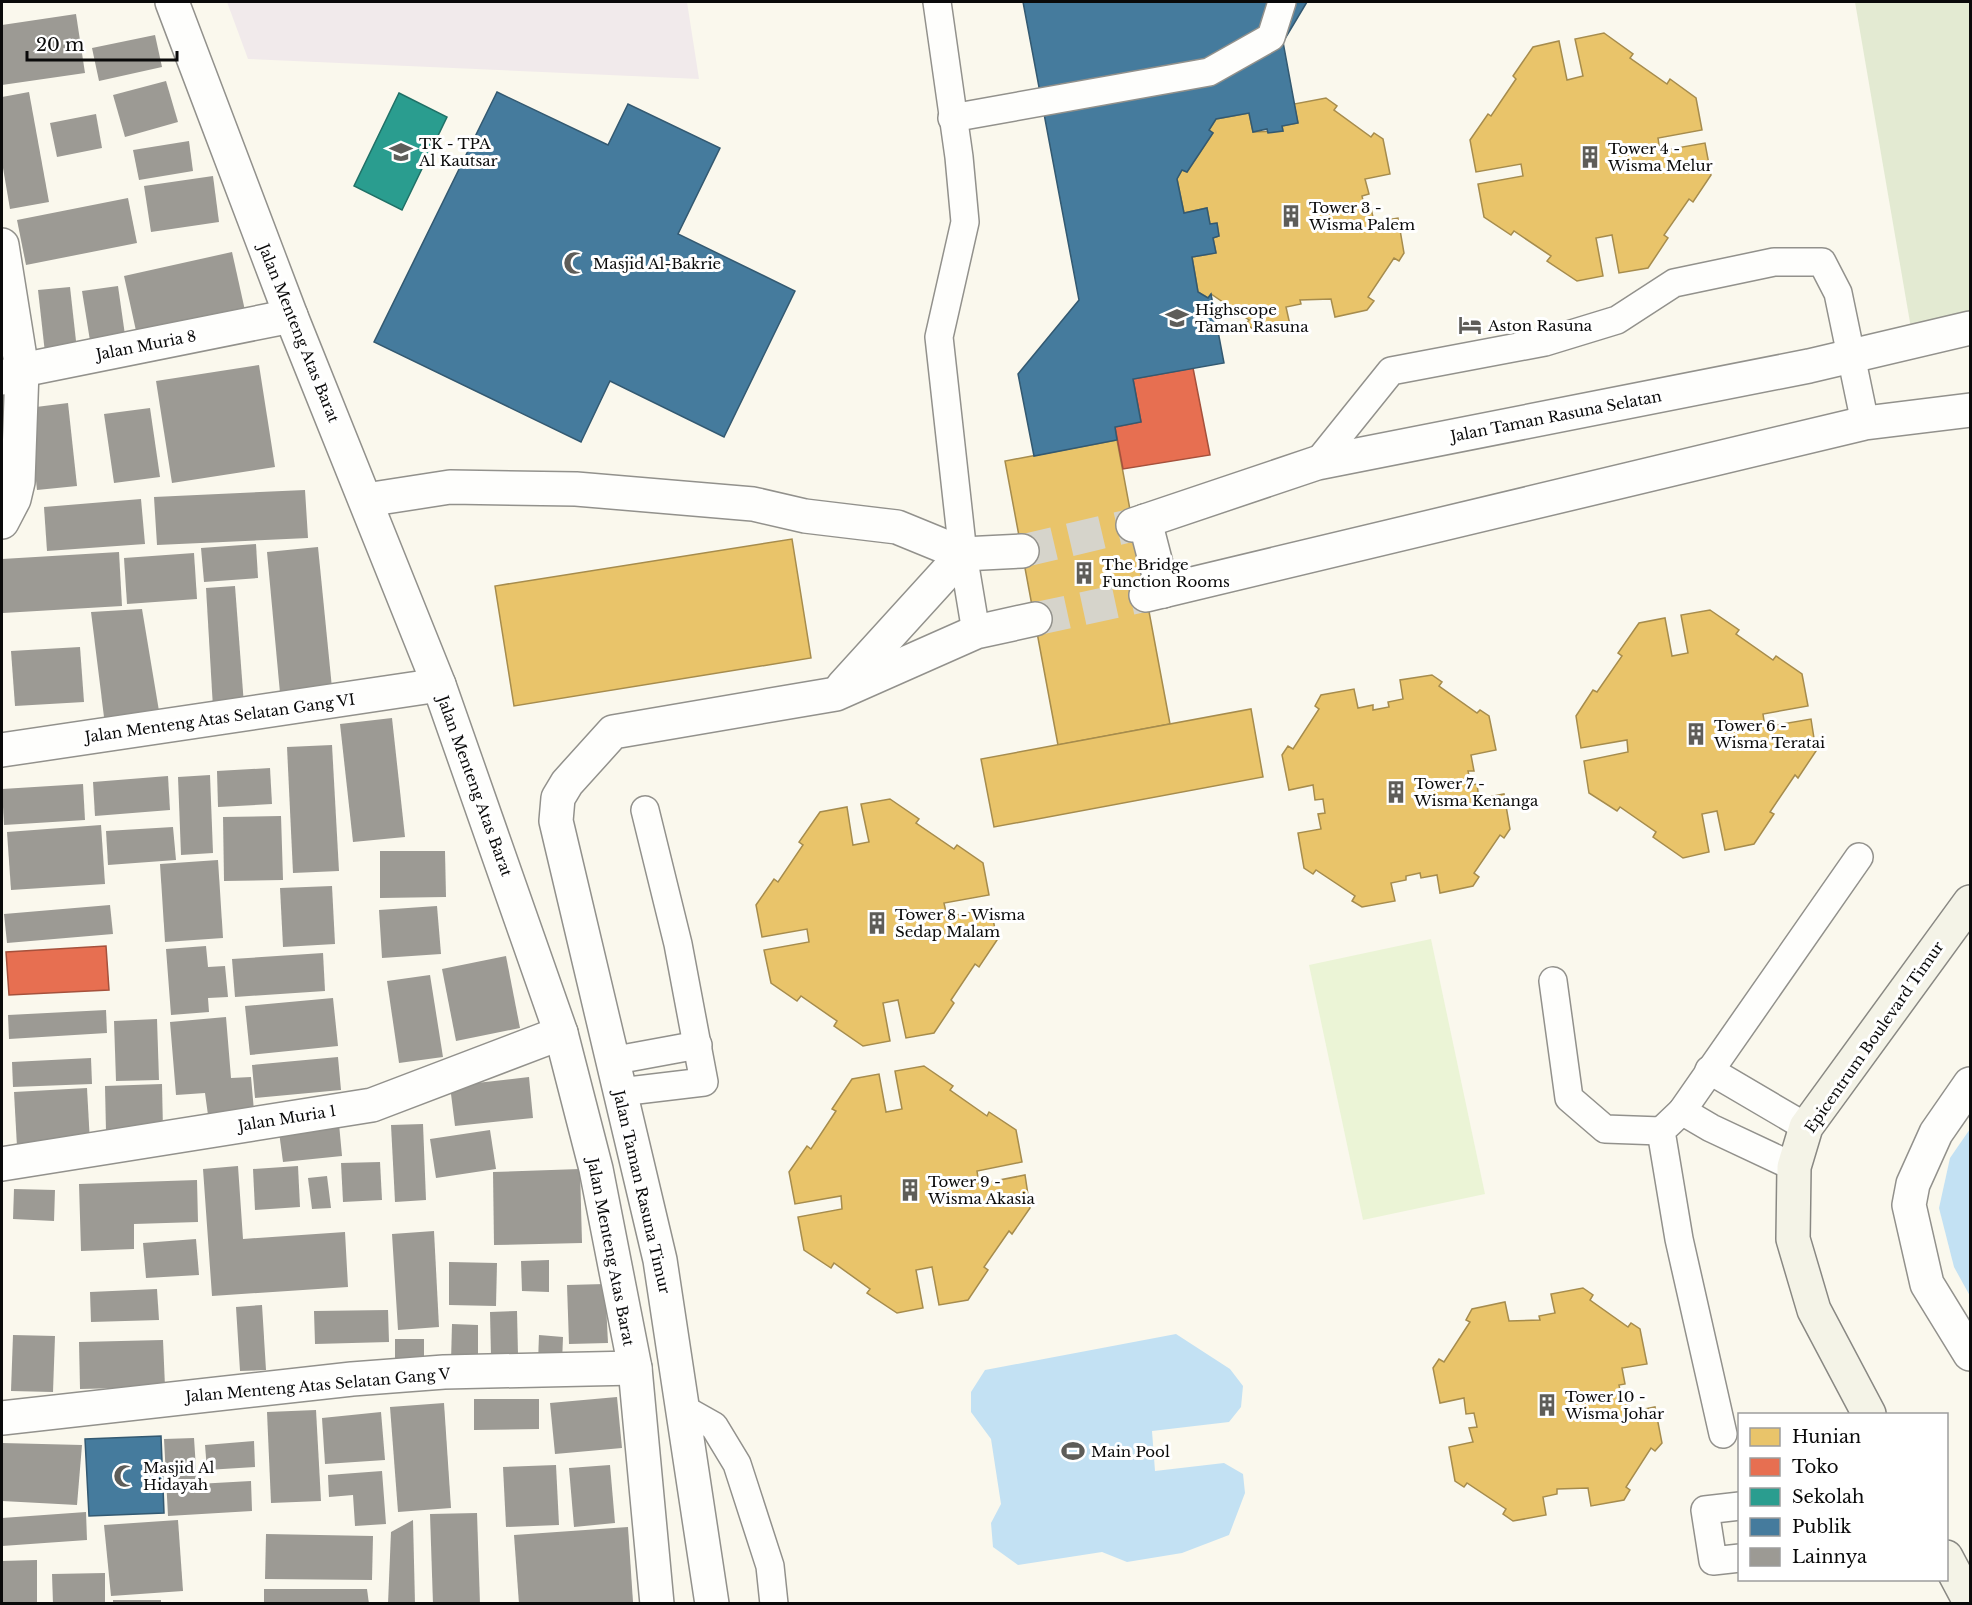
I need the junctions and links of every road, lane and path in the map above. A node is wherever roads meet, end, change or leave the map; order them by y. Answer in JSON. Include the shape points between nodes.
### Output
{"nodes":[{"id":1,"x":172,"y":2,"type":"edge"},
{"id":2,"x":937,"y":2,"type":"edge"},
{"id":3,"x":1282,"y":2,"type":"edge"},
{"id":4,"x":952,"y":118,"type":"junction"},
{"id":5,"x":2,"y":245,"type":"edge"},
{"id":6,"x":291,"y":316,"type":"junction"},
{"id":7,"x":1971,"y":328,"type":"edge"},
{"id":8,"x":1852,"y":354,"type":"junction"},
{"id":9,"x":12,"y":374,"type":"edge"},
{"id":10,"x":1971,"y":410,"type":"edge"},
{"id":11,"x":1865,"y":423,"type":"junction"},
{"id":12,"x":1317,"y":463,"type":"junction"},
{"id":13,"x":366,"y":500,"type":"junction"},
{"id":14,"x":2,"y":522,"type":"edge"},
{"id":15,"x":1022,"y":551,"type":"tunnel mouth"},
{"id":16,"x":963,"y":554,"type":"junction"},
{"id":17,"x":1035,"y":619,"type":"tunnel mouth"},
{"id":18,"x":976,"y":632,"type":"junction"},
{"id":19,"x":439,"y":685,"type":"junction"},
{"id":20,"x":836,"y":694,"type":"junction"},
{"id":21,"x":2,"y":750,"type":"edge"},
{"id":22,"x":645,"y":810,"type":"dead end"},
{"id":23,"x":1859,"y":857,"type":"dead end"},
{"id":24,"x":1971,"y":902,"type":"edge"},
{"id":25,"x":1553,"y":981,"type":"dead end"},
{"id":26,"x":561,"y":1033,"type":"junction"},
{"id":27,"x":698,"y":1045,"type":"junction"},
{"id":28,"x":1709,"y":1070,"type":"junction"},
{"id":29,"x":616,"y":1076,"type":"junction"},
{"id":30,"x":1971,"y":1084,"type":"edge"},
{"id":31,"x":1682,"y":1111,"type":"junction"},
{"id":32,"x":1806,"y":1128,"type":"junction"},
{"id":33,"x":1661,"y":1131,"type":"junction"},
{"id":34,"x":2,"y":1164,"type":"edge"},
{"id":35,"x":1794,"y":1167,"type":"junction"},
{"id":36,"x":1971,"y":1354,"type":"edge"},
{"id":37,"x":634,"y":1368,"type":"junction"},
{"id":38,"x":682,"y":1408,"type":"junction"},
{"id":39,"x":1868,"y":1413,"type":"edge"},
{"id":40,"x":2,"y":1418,"type":"edge"},
{"id":41,"x":1722,"y":1434,"type":"dead end"},
{"id":42,"x":1738,"y":1506,"type":"edge"},
{"id":43,"x":1738,"y":1558,"type":"edge"},
{"id":44,"x":1948,"y":1559,"type":"edge"},
{"id":45,"x":1971,"y":1602,"type":"edge"},
{"id":46,"x":657,"y":1604,"type":"edge"},
{"id":47,"x":712,"y":1604,"type":"edge"},
{"id":48,"x":774,"y":1604,"type":"edge"}],
"edges":[{"from":1,"to":6,"type":"street","name":"Jalan Menteng Atas Barat"},
{"from":2,"to":4,"type":"lane"},
{"from":3,"to":4,"type":"lane","via":[[1271,38],[1209,72]]},
{"from":4,"to":16,"type":"lane","via":[[965,222],[939,337]]},
{"from":5,"to":9,"type":"street"},
{"from":6,"to":9,"type":"street","name":"Jalan Muria 8"},
{"from":6,"to":13,"type":"street","name":"Jalan Menteng Atas Barat"},
{"from":7,"to":8,"type":"street","name":"Jalan Taman Rasuna Selatan"},
{"from":8,"to":11,"type":"lane"},
{"from":8,"to":12,"type":"street","name":"Jalan Taman Rasuna Selatan","via":[[1809,366]]},
{"from":8,"to":12,"type":"lane","via":[[1838,293],[1822,262],[1763,264],[1674,283],[1617,320],[1545,342],[1391,371]]},
{"from":9,"to":14,"type":"street","via":[[18,482]]},
{"from":10,"to":11,"type":"street","name":"Jalan Taman Rasuna Selatan"},
{"from":11,"to":12,"type":"street","name":"Jalan Taman Rasuna Selatan","via":[[1154,593],[1139,523]]},
{"from":13,"to":16,"type":"street","via":[[450,487],[576,489],[753,504],[806,516],[897,527]]},
{"from":13,"to":19,"type":"street","name":"Jalan Menteng Atas Barat"},
{"from":15,"to":16,"type":"street"},
{"from":16,"to":18,"type":"lane"},
{"from":16,"to":20,"type":"street"},
{"from":17,"to":18,"type":"street"},
{"from":18,"to":20,"type":"street"},
{"from":19,"to":21,"type":"street","name":"Jalan Menteng Atas Selatan Gang VI"},
{"from":19,"to":26,"type":"street","name":"Jalan Menteng Atas Barat"},
{"from":20,"to":29,"type":"street","name":"Jalan Taman Rasuna Timur","via":[[613,732],[558,798],[556,821]]},
{"from":22,"to":27,"type":"lane"},
{"from":23,"to":28,"type":"lane"},
{"from":24,"to":32,"type":"main road","name":"Epicentrum Boulevard Timur"},
{"from":25,"to":33,"type":"lane","via":[[1569,1098],[1605,1129]]},
{"from":26,"to":34,"type":"street","name":"Jalan Muria 1","via":[[372,1105]]},
{"from":26,"to":37,"type":"street","name":"Jalan Menteng Atas Barat","via":[[596,1169]]},
{"from":27,"to":29,"type":"lane"},
{"from":27,"to":29,"type":"lane","via":[[704,1082]]},
{"from":28,"to":31,"type":"lane"},
{"from":28,"to":32,"type":"lane"},
{"from":29,"to":38,"type":"street","name":"Jalan Taman Rasuna Timur","via":[[660,1260]]},
{"from":30,"to":36,"type":"street","via":[[1936,1133],[1913,1184],[1909,1205],[1928,1284]]},
{"from":31,"to":33,"type":"lane"},
{"from":31,"to":35,"type":"lane"},
{"from":32,"to":35,"type":"main road","name":"Epicentrum Boulevard Timur"},
{"from":33,"to":41,"type":"lane","via":[[1679,1239]]},
{"from":35,"to":39,"type":"main road","name":"Epicentrum Boulevard Timur","via":[[1796,1249],[1815,1310]]},
{"from":37,"to":40,"type":"street","name":"Jalan Menteng Atas Selatan Gang V","via":[[444,1372],[352,1379]]},
{"from":37,"to":46,"type":"street","name":"Jalan Menteng Atas Barat"},
{"from":38,"to":47,"type":"street","name":"Jalan Taman Rasuna Timur"},
{"from":38,"to":48,"type":"lane","via":[[714,1426],[737,1464],[770,1566]]},
{"from":42,"to":43,"type":"lane","via":[[1705,1509],[1713,1560]]},
{"from":44,"to":45,"type":"main road"}]}
